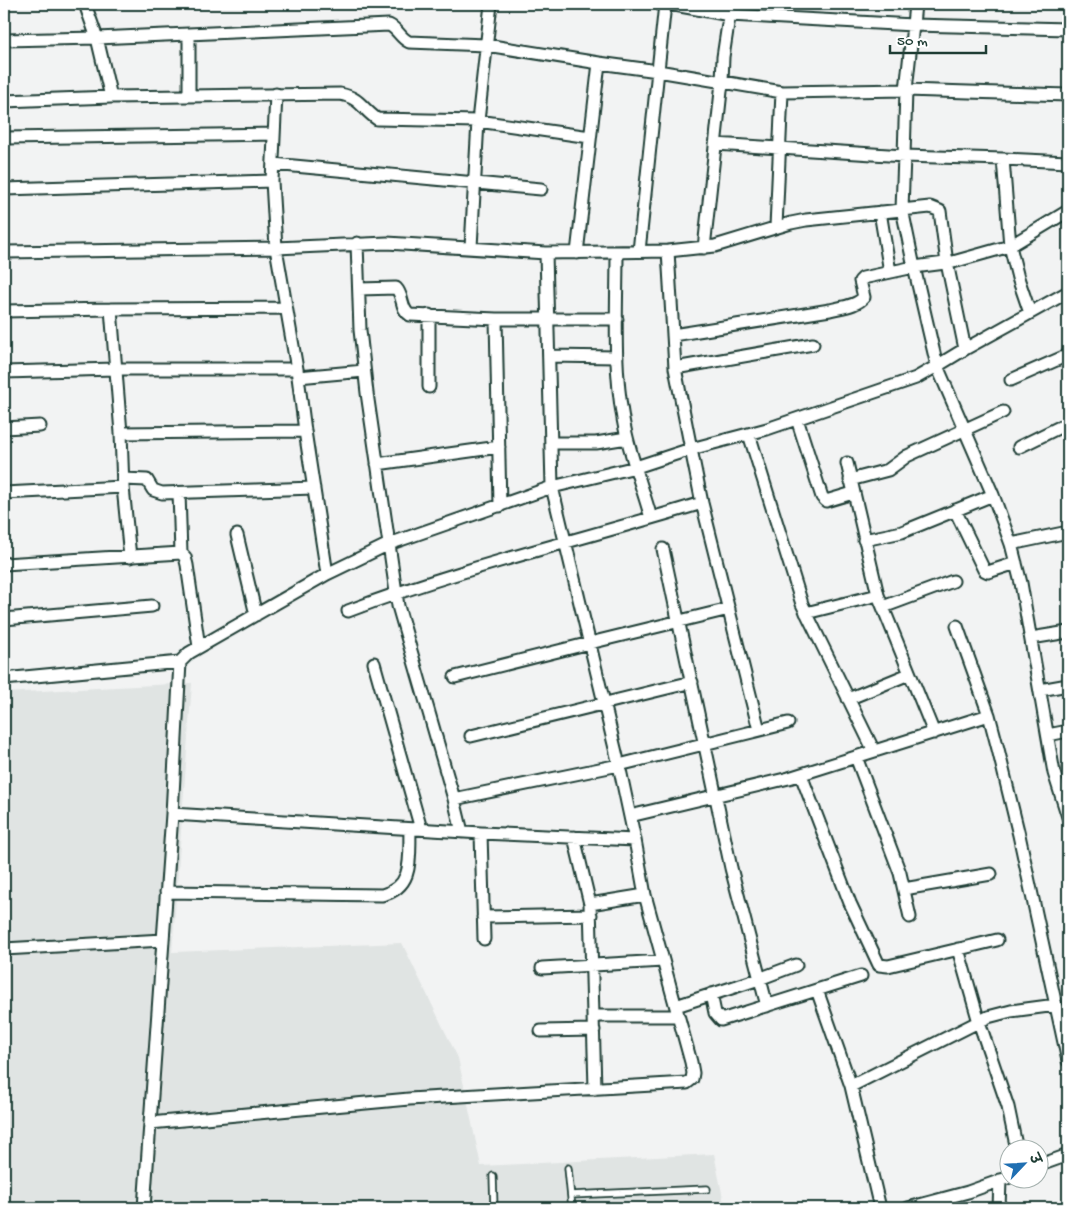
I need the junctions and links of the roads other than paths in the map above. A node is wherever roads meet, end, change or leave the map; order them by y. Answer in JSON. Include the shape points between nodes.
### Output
{"nodes":[{"id":1,"x":85,"y":4,"type":"edge"},
{"id":2,"x":491,"y":4,"type":"edge"},
{"id":3,"x":667,"y":4,"type":"edge"},
{"id":4,"x":916,"y":4,"type":"edge"},
{"id":5,"x":730,"y":9,"type":"edge"},
{"id":6,"x":913,"y":25,"type":"junction"},
{"id":7,"x":1068,"y":29,"type":"edge"},
{"id":8,"x":189,"y":34,"type":"junction"},
{"id":9,"x":97,"y":38,"type":"junction"},
{"id":10,"x":4,"y":40,"type":"edge"},
{"id":11,"x":486,"y":45,"type":"junction"},
{"id":12,"x":599,"y":63,"type":"junction"},
{"id":13,"x":658,"y":71,"type":"junction"},
{"id":14,"x":722,"y":82,"type":"junction"},
{"id":15,"x":906,"y":90,"type":"junction"},
{"id":16,"x":782,"y":92,"type":"junction"},
{"id":17,"x":276,"y":94,"type":"junction"},
{"id":18,"x":1068,"y":94,"type":"edge"},
{"id":19,"x":189,"y":96,"type":"junction"},
{"id":20,"x":111,"y":97,"type":"junction"},
{"id":21,"x":4,"y":102,"type":"edge"},
{"id":22,"x":478,"y":121,"type":"junction"},
{"id":23,"x":274,"y":134,"type":"junction"},
{"id":24,"x":590,"y":137,"type":"junction"},
{"id":25,"x":4,"y":138,"type":"edge"},
{"id":26,"x":715,"y":144,"type":"junction"},
{"id":27,"x":779,"y":149,"type":"junction"},
{"id":28,"x":904,"y":156,"type":"junction"},
{"id":29,"x":1003,"y":159,"type":"junction"},
{"id":30,"x":1068,"y":162,"type":"edge"},
{"id":31,"x":273,"y":164,"type":"junction"},
{"id":32,"x":272,"y":181,"type":"junction"},
{"id":33,"x":475,"y":182,"type":"junction"},
{"id":34,"x":541,"y":188,"type":"dead end"},
{"id":35,"x":4,"y":189,"type":"edge"},
{"id":36,"x":902,"y":209,"type":"junction"},
{"id":37,"x":880,"y":212,"type":"junction"},
{"id":38,"x":1068,"y":212,"type":"edge"},
{"id":39,"x":776,"y":228,"type":"junction"},
{"id":40,"x":358,"y":243,"type":"junction"},
{"id":41,"x":1010,"y":246,"type":"junction"},
{"id":42,"x":471,"y":247,"type":"junction"},
{"id":43,"x":276,"y":248,"type":"junction"},
{"id":44,"x":704,"y":248,"type":"junction"},
{"id":45,"x":640,"y":251,"type":"junction"},
{"id":46,"x":668,"y":251,"type":"junction"},
{"id":47,"x":4,"y":252,"type":"edge"},
{"id":48,"x":617,"y":252,"type":"junction"},
{"id":49,"x":546,"y":253,"type":"junction"},
{"id":50,"x":577,"y":253,"type":"junction"},
{"id":51,"x":946,"y":263,"type":"junction"},
{"id":52,"x":914,"y":267,"type":"junction"},
{"id":53,"x":890,"y":272,"type":"junction"},
{"id":54,"x":359,"y":288,"type":"junction"},
{"id":55,"x":1068,"y":292,"type":"edge"},
{"id":56,"x":286,"y":308,"type":"junction"},
{"id":57,"x":111,"y":309,"type":"junction"},
{"id":58,"x":4,"y":311,"type":"edge"},
{"id":59,"x":1030,"y":313,"type":"junction"},
{"id":60,"x":430,"y":315,"type":"junction"},
{"id":61,"x":548,"y":318,"type":"junction"},
{"id":62,"x":496,"y":319,"type":"junction"},
{"id":63,"x":617,"y":319,"type":"junction"},
{"id":64,"x":673,"y":335,"type":"junction"},
{"id":65,"x":813,"y":344,"type":"dead end"},
{"id":66,"x":965,"y":349,"type":"junction"},
{"id":67,"x":1068,"y":354,"type":"edge"},
{"id":68,"x":549,"y":356,"type":"junction"},
{"id":69,"x":617,"y":356,"type":"junction"},
{"id":70,"x":937,"y":366,"type":"junction"},
{"id":71,"x":675,"y":368,"type":"junction"},
{"id":72,"x":115,"y":369,"type":"junction"},
{"id":73,"x":364,"y":371,"type":"junction"},
{"id":74,"x":4,"y":372,"type":"edge"},
{"id":75,"x":298,"y":373,"type":"junction"},
{"id":76,"x":1011,"y":380,"type":"dead end"},
{"id":77,"x":429,"y":387,"type":"dead end"},
{"id":78,"x":1003,"y":412,"type":"dead end"},
{"id":79,"x":797,"y":419,"type":"junction"},
{"id":80,"x":1068,"y":423,"type":"edge"},
{"id":81,"x":40,"y":426,"type":"dead end"},
{"id":82,"x":4,"y":428,"type":"edge"},
{"id":83,"x":965,"y":430,"type":"junction"},
{"id":84,"x":305,"y":431,"type":"junction"},
{"id":85,"x":121,"y":433,"type":"junction"},
{"id":86,"x":749,"y":434,"type":"junction"},
{"id":87,"x":627,"y":438,"type":"junction"},
{"id":88,"x":551,"y":443,"type":"junction"},
{"id":89,"x":499,"y":447,"type":"junction"},
{"id":90,"x":1019,"y":447,"type":"dead end"},
{"id":91,"x":691,"y":450,"type":"junction"},
{"id":92,"x":846,"y":463,"type":"dead end"},
{"id":93,"x":377,"y":464,"type":"junction"},
{"id":94,"x":636,"y":467,"type":"junction"},
{"id":95,"x":850,"y":480,"type":"junction"},
{"id":96,"x":123,"y":483,"type":"junction"},
{"id":97,"x":314,"y":488,"type":"junction"},
{"id":98,"x":552,"y":488,"type":"junction"},
{"id":99,"x":4,"y":493,"type":"edge"},
{"id":100,"x":179,"y":493,"type":"junction"},
{"id":101,"x":853,"y":493,"type":"junction"},
{"id":102,"x":993,"y":495,"type":"junction"},
{"id":103,"x":702,"y":503,"type":"junction"},
{"id":104,"x":500,"y":506,"type":"junction"},
{"id":105,"x":955,"y":510,"type":"junction"},
{"id":106,"x":652,"y":518,"type":"junction"},
{"id":107,"x":1068,"y":532,"type":"edge"},
{"id":108,"x":236,"y":535,"type":"dead end"},
{"id":109,"x":864,"y":540,"type":"junction"},
{"id":110,"x":566,"y":541,"type":"junction"},
{"id":111,"x":389,"y":544,"type":"junction"},
{"id":112,"x":1011,"y":544,"type":"junction"},
{"id":113,"x":663,"y":549,"type":"dead end"},
{"id":114,"x":181,"y":553,"type":"junction"},
{"id":115,"x":130,"y":557,"type":"junction"},
{"id":116,"x":4,"y":564,"type":"edge"},
{"id":117,"x":1016,"y":564,"type":"junction"},
{"id":118,"x":327,"y":574,"type":"junction"},
{"id":119,"x":953,"y":581,"type":"dead end"},
{"id":120,"x":396,"y":592,"type":"junction"},
{"id":121,"x":878,"y":595,"type":"junction"},
{"id":122,"x":152,"y":606,"type":"dead end"},
{"id":123,"x":883,"y":607,"type":"junction"},
{"id":124,"x":729,"y":609,"type":"junction"},
{"id":125,"x":348,"y":611,"type":"dead end"},
{"id":126,"x":806,"y":613,"type":"junction"},
{"id":127,"x":256,"y":615,"type":"junction"},
{"id":128,"x":4,"y":619,"type":"edge"},
{"id":129,"x":679,"y":621,"type":"junction"},
{"id":130,"x":957,"y":626,"type":"dead end"},
{"id":131,"x":1068,"y":632,"type":"edge"},
{"id":132,"x":1031,"y":638,"type":"junction"},
{"id":133,"x":590,"y":642,"type":"junction"},
{"id":134,"x":199,"y":647,"type":"junction"},
{"id":135,"x":180,"y":662,"type":"junction"},
{"id":136,"x":374,"y":663,"type":"dead end"},
{"id":137,"x":909,"y":674,"type":"junction"},
{"id":138,"x":456,"y":677,"type":"dead end"},
{"id":139,"x":4,"y":678,"type":"edge"},
{"id":140,"x":692,"y":682,"type":"junction"},
{"id":141,"x":1068,"y":685,"type":"edge"},
{"id":142,"x":1040,"y":690,"type":"junction"},
{"id":143,"x":848,"y":700,"type":"junction"},
{"id":144,"x":604,"y":704,"type":"junction"},
{"id":145,"x":989,"y":715,"type":"junction"},
{"id":146,"x":788,"y":723,"type":"dead end"},
{"id":147,"x":759,"y":730,"type":"junction"},
{"id":148,"x":1068,"y":731,"type":"edge"},
{"id":149,"x":934,"y":733,"type":"junction"},
{"id":150,"x":1048,"y":735,"type":"junction"},
{"id":151,"x":471,"y":736,"type":"dead end"},
{"id":152,"x":705,"y":744,"type":"junction"},
{"id":153,"x":874,"y":752,"type":"junction"},
{"id":154,"x":856,"y":757,"type":"junction"},
{"id":155,"x":619,"y":765,"type":"junction"},
{"id":156,"x":801,"y":775,"type":"junction"},
{"id":157,"x":1064,"y":791,"type":"edge"},
{"id":158,"x":716,"y":796,"type":"junction"},
{"id":159,"x":454,"y":799,"type":"junction"},
{"id":160,"x":172,"y":814,"type":"junction"},
{"id":161,"x":630,"y":816,"type":"junction"},
{"id":162,"x":1068,"y":817,"type":"edge"},
{"id":163,"x":416,"y":829,"type":"junction"},
{"id":164,"x":462,"y":832,"type":"junction"},
{"id":165,"x":481,"y":833,"type":"junction"},
{"id":166,"x":574,"y":837,"type":"junction"},
{"id":167,"x":635,"y":840,"type":"junction"},
{"id":168,"x":991,"y":874,"type":"dead end"},
{"id":169,"x":904,"y":889,"type":"junction"},
{"id":170,"x":166,"y":892,"type":"junction"},
{"id":171,"x":645,"y":894,"type":"junction"},
{"id":172,"x":591,"y":910,"type":"junction"},
{"id":173,"x":484,"y":916,"type":"junction"},
{"id":174,"x":910,"y":917,"type":"dead end"},
{"id":175,"x":484,"y":939,"type":"dead end"},
{"id":176,"x":163,"y":940,"type":"junction"},
{"id":177,"x":997,"y":940,"type":"dead end"},
{"id":178,"x":4,"y":948,"type":"edge"},
{"id":179,"x":958,"y":949,"type":"junction"},
{"id":180,"x":663,"y":960,"type":"junction"},
{"id":181,"x":592,"y":965,"type":"junction"},
{"id":182,"x":796,"y":965,"type":"dead end"},
{"id":183,"x":542,"y":968,"type":"dead end"},
{"id":184,"x":861,"y":976,"type":"dead end"},
{"id":185,"x":759,"y":979,"type":"junction"},
{"id":186,"x":817,"y":990,"type":"junction"},
{"id":187,"x":711,"y":994,"type":"junction"},
{"id":188,"x":1056,"y":1005,"type":"junction"},
{"id":189,"x":766,"y":1006,"type":"junction"},
{"id":190,"x":677,"y":1011,"type":"junction"},
{"id":191,"x":594,"y":1016,"type":"junction"},
{"id":192,"x":979,"y":1022,"type":"junction"},
{"id":193,"x":594,"y":1030,"type":"junction"},
{"id":194,"x":541,"y":1031,"type":"dead end"},
{"id":195,"x":1068,"y":1061,"type":"edge"},
{"id":196,"x":851,"y":1086,"type":"junction"},
{"id":197,"x":595,"y":1089,"type":"junction"},
{"id":198,"x":150,"y":1122,"type":"junction"},
{"id":199,"x":1015,"y":1140,"type":"edge"},
{"id":200,"x":1068,"y":1155,"type":"edge"},
{"id":201,"x":1050,"y":1161,"type":"edge"},
{"id":202,"x":568,"y":1168,"type":"dead end"},
{"id":203,"x":494,"y":1176,"type":"dead end"},
{"id":204,"x":1000,"y":1180,"type":"edge"},
{"id":205,"x":707,"y":1189,"type":"dead end"},
{"id":206,"x":1003,"y":1190,"type":"edge"},
{"id":207,"x":571,"y":1195,"type":"junction"},
{"id":208,"x":144,"y":1208,"type":"edge"},
{"id":209,"x":494,"y":1208,"type":"edge"},
{"id":210,"x":572,"y":1208,"type":"edge"},
{"id":211,"x":880,"y":1208,"type":"edge"},
{"id":212,"x":908,"y":1208,"type":"edge"},
{"id":213,"x":999,"y":1208,"type":"edge"}],
"edges":[{"from":1,"to":9,"type":"street"},
{"from":2,"to":11,"type":"street"},
{"from":3,"to":5,"type":"street"},
{"from":3,"to":13,"type":"street"},
{"from":4,"to":6,"type":"street"},
{"from":5,"to":6,"type":"street"},
{"from":5,"to":14,"type":"street"},
{"from":6,"to":7,"type":"street"},
{"from":6,"to":15,"type":"street"},
{"from":8,"to":9,"type":"street"},
{"from":8,"to":11,"type":"street","via":[[388,25],[409,42]]},
{"from":8,"to":19,"type":"street"},
{"from":9,"to":10,"type":"street"},
{"from":9,"to":20,"type":"street"},
{"from":11,"to":12,"type":"street"},
{"from":11,"to":22,"type":"street"},
{"from":12,"to":13,"type":"street"},
{"from":12,"to":24,"type":"street"},
{"from":13,"to":14,"type":"street"},
{"from":13,"to":45,"type":"street"},
{"from":14,"to":16,"type":"street"},
{"from":14,"to":26,"type":"street"},
{"from":15,"to":16,"type":"street"},
{"from":15,"to":18,"type":"street"},
{"from":15,"to":28,"type":"street"},
{"from":16,"to":27,"type":"street"},
{"from":17,"to":19,"type":"street"},
{"from":17,"to":22,"type":"street","via":[[340,94],[358,100],[377,119]]},
{"from":17,"to":23,"type":"street"},
{"from":19,"to":20,"type":"street"},
{"from":20,"to":21,"type":"street"},
{"from":22,"to":24,"type":"street"},
{"from":22,"to":33,"type":"street"},
{"from":23,"to":25,"type":"street"},
{"from":23,"to":31,"type":"street"},
{"from":24,"to":50,"type":"street"},
{"from":26,"to":27,"type":"street"},
{"from":26,"to":44,"type":"street"},
{"from":27,"to":28,"type":"street"},
{"from":27,"to":39,"type":"street"},
{"from":28,"to":29,"type":"street"},
{"from":28,"to":36,"type":"street"},
{"from":29,"to":30,"type":"street"},
{"from":29,"to":41,"type":"street"},
{"from":31,"to":32,"type":"street"},
{"from":31,"to":33,"type":"street"},
{"from":32,"to":35,"type":"street"},
{"from":32,"to":43,"type":"street"},
{"from":33,"to":34,"type":"street"},
{"from":33,"to":42,"type":"street"},
{"from":36,"to":37,"type":"street"},
{"from":36,"to":51,"type":"street","via":[[930,207],[940,211]]},
{"from":36,"to":52,"type":"street"},
{"from":37,"to":39,"type":"street","via":[[806,220]]},
{"from":37,"to":53,"type":"street"},
{"from":38,"to":41,"type":"street"},
{"from":39,"to":44,"type":"street"},
{"from":40,"to":42,"type":"street"},
{"from":40,"to":43,"type":"street"},
{"from":40,"to":54,"type":"street"},
{"from":41,"to":51,"type":"street"},
{"from":41,"to":59,"type":"street"},
{"from":42,"to":49,"type":"street"},
{"from":43,"to":47,"type":"street"},
{"from":43,"to":56,"type":"street"},
{"from":44,"to":46,"type":"street"},
{"from":45,"to":46,"type":"street"},
{"from":45,"to":48,"type":"street"},
{"from":46,"to":64,"type":"street"},
{"from":48,"to":50,"type":"street"},
{"from":48,"to":63,"type":"street"},
{"from":49,"to":50,"type":"street"},
{"from":49,"to":61,"type":"street"},
{"from":51,"to":52,"type":"street"},
{"from":51,"to":66,"type":"street"},
{"from":52,"to":53,"type":"street"},
{"from":52,"to":70,"type":"street"},
{"from":53,"to":64,"type":"street","via":[[863,278],[860,281],[864,298],[854,304]]},
{"from":54,"to":60,"type":"street","via":[[396,288],[406,312]]},
{"from":54,"to":73,"type":"street"},
{"from":55,"to":59,"type":"street"},
{"from":56,"to":57,"type":"street"},
{"from":56,"to":75,"type":"street"},
{"from":57,"to":58,"type":"street"},
{"from":57,"to":72,"type":"street"},
{"from":59,"to":66,"type":"street"},
{"from":60,"to":62,"type":"street"},
{"from":60,"to":77,"type":"street"},
{"from":61,"to":62,"type":"street"},
{"from":61,"to":63,"type":"street"},
{"from":61,"to":68,"type":"street"},
{"from":62,"to":89,"type":"street"},
{"from":63,"to":69,"type":"street"},
{"from":64,"to":71,"type":"street"},
{"from":65,"to":71,"type":"street"},
{"from":66,"to":70,"type":"street"},
{"from":67,"to":76,"type":"street"},
{"from":68,"to":69,"type":"street"},
{"from":68,"to":88,"type":"street"},
{"from":69,"to":87,"type":"street"},
{"from":70,"to":79,"type":"street","via":[[916,378]]},
{"from":70,"to":83,"type":"street"},
{"from":71,"to":91,"type":"street"},
{"from":72,"to":74,"type":"street"},
{"from":72,"to":75,"type":"street"},
{"from":72,"to":85,"type":"street"},
{"from":73,"to":75,"type":"street"},
{"from":73,"to":93,"type":"street"},
{"from":75,"to":84,"type":"street"},
{"from":78,"to":83,"type":"street"},
{"from":79,"to":86,"type":"street"},
{"from":79,"to":101,"type":"street","via":[[822,497],[826,501]]},
{"from":80,"to":90,"type":"street"},
{"from":81,"to":82,"type":"street"},
{"from":83,"to":95,"type":"street","via":[[907,456],[888,470]]},
{"from":83,"to":102,"type":"street"},
{"from":84,"to":85,"type":"street"},
{"from":84,"to":97,"type":"street"},
{"from":85,"to":96,"type":"street"},
{"from":86,"to":91,"type":"street"},
{"from":86,"to":126,"type":"street"},
{"from":87,"to":88,"type":"street","via":[[596,444]]},
{"from":87,"to":94,"type":"street"},
{"from":88,"to":98,"type":"street"},
{"from":89,"to":93,"type":"street"},
{"from":89,"to":104,"type":"street"},
{"from":91,"to":94,"type":"street"},
{"from":91,"to":103,"type":"street"},
{"from":92,"to":95,"type":"street"},
{"from":93,"to":111,"type":"street"},
{"from":94,"to":98,"type":"street"},
{"from":94,"to":106,"type":"street"},
{"from":95,"to":101,"type":"street"},
{"from":96,"to":99,"type":"street"},
{"from":96,"to":100,"type":"street","via":[[147,480],[156,492]]},
{"from":96,"to":115,"type":"street"},
{"from":97,"to":100,"type":"street"},
{"from":97,"to":118,"type":"street"},
{"from":98,"to":104,"type":"street"},
{"from":98,"to":110,"type":"street"},
{"from":100,"to":114,"type":"street"},
{"from":101,"to":109,"type":"street"},
{"from":102,"to":105,"type":"street"},
{"from":102,"to":112,"type":"street"},
{"from":103,"to":106,"type":"street"},
{"from":103,"to":124,"type":"street"},
{"from":104,"to":111,"type":"street"},
{"from":105,"to":109,"type":"street","via":[[902,532]]},
{"from":105,"to":117,"type":"street","via":[[984,570],[988,572]]},
{"from":106,"to":110,"type":"street"},
{"from":107,"to":112,"type":"street"},
{"from":108,"to":127,"type":"street"},
{"from":109,"to":121,"type":"street"},
{"from":110,"to":120,"type":"street"},
{"from":110,"to":133,"type":"street"},
{"from":111,"to":118,"type":"street"},
{"from":111,"to":120,"type":"street"},
{"from":112,"to":117,"type":"street"},
{"from":113,"to":129,"type":"street"},
{"from":114,"to":115,"type":"street"},
{"from":114,"to":134,"type":"street","via":[[187,565]]},
{"from":115,"to":116,"type":"street"},
{"from":117,"to":132,"type":"street"},
{"from":118,"to":127,"type":"street"},
{"from":119,"to":123,"type":"street"},
{"from":120,"to":125,"type":"street"},
{"from":120,"to":159,"type":"street"},
{"from":121,"to":123,"type":"street"},
{"from":121,"to":126,"type":"street"},
{"from":122,"to":128,"type":"street"},
{"from":123,"to":137,"type":"street"},
{"from":124,"to":129,"type":"street"},
{"from":124,"to":147,"type":"street"},
{"from":126,"to":143,"type":"street"},
{"from":127,"to":134,"type":"street"},
{"from":129,"to":133,"type":"street"},
{"from":129,"to":140,"type":"street"},
{"from":130,"to":145,"type":"street"},
{"from":131,"to":132,"type":"street"},
{"from":132,"to":142,"type":"street"},
{"from":133,"to":138,"type":"street"},
{"from":133,"to":144,"type":"street"},
{"from":134,"to":135,"type":"street"},
{"from":135,"to":139,"type":"street"},
{"from":135,"to":160,"type":"street"},
{"from":136,"to":163,"type":"street"},
{"from":137,"to":143,"type":"street"},
{"from":137,"to":149,"type":"street"},
{"from":140,"to":144,"type":"street"},
{"from":140,"to":152,"type":"street"},
{"from":141,"to":142,"type":"street"},
{"from":142,"to":150,"type":"street"},
{"from":143,"to":153,"type":"street"},
{"from":144,"to":151,"type":"street"},
{"from":144,"to":155,"type":"street"},
{"from":145,"to":149,"type":"street"},
{"from":145,"to":188,"type":"street"},
{"from":146,"to":147,"type":"street"},
{"from":147,"to":152,"type":"street"},
{"from":148,"to":150,"type":"street"},
{"from":149,"to":153,"type":"street"},
{"from":150,"to":157,"type":"street"},
{"from":152,"to":155,"type":"street"},
{"from":152,"to":158,"type":"street"},
{"from":153,"to":154,"type":"street"},
{"from":154,"to":156,"type":"street"},
{"from":154,"to":169,"type":"street"},
{"from":155,"to":159,"type":"street"},
{"from":155,"to":161,"type":"street"},
{"from":156,"to":158,"type":"street"},
{"from":156,"to":179,"type":"street","via":[[850,903],[878,965],[888,966]]},
{"from":157,"to":162,"type":"street"},
{"from":158,"to":161,"type":"street"},
{"from":158,"to":185,"type":"street"},
{"from":159,"to":164,"type":"street"},
{"from":160,"to":163,"type":"street"},
{"from":160,"to":170,"type":"street"},
{"from":161,"to":167,"type":"street"},
{"from":163,"to":164,"type":"street"},
{"from":163,"to":170,"type":"street","via":[[406,878],[390,893]]},
{"from":164,"to":165,"type":"street"},
{"from":165,"to":166,"type":"street"},
{"from":165,"to":173,"type":"street"},
{"from":166,"to":167,"type":"street"},
{"from":166,"to":172,"type":"street"},
{"from":167,"to":171,"type":"street"},
{"from":168,"to":169,"type":"street"},
{"from":169,"to":174,"type":"street"},
{"from":170,"to":176,"type":"street"},
{"from":171,"to":172,"type":"street"},
{"from":171,"to":180,"type":"street"},
{"from":172,"to":173,"type":"street"},
{"from":172,"to":181,"type":"street"},
{"from":173,"to":175,"type":"street"},
{"from":176,"to":178,"type":"street"},
{"from":176,"to":198,"type":"street"},
{"from":177,"to":179,"type":"street"},
{"from":179,"to":192,"type":"street"},
{"from":180,"to":181,"type":"street"},
{"from":180,"to":190,"type":"street"},
{"from":181,"to":183,"type":"street"},
{"from":181,"to":191,"type":"street"},
{"from":182,"to":185,"type":"street"},
{"from":184,"to":186,"type":"street"},
{"from":185,"to":187,"type":"street"},
{"from":185,"to":189,"type":"street"},
{"from":186,"to":189,"type":"street"},
{"from":186,"to":196,"type":"street"},
{"from":187,"to":189,"type":"street","via":[[715,1012],[721,1020]]},
{"from":187,"to":190,"type":"street"},
{"from":188,"to":192,"type":"street","via":[[1011,1011]]},
{"from":188,"to":195,"type":"street"},
{"from":190,"to":191,"type":"street"},
{"from":190,"to":197,"type":"street","via":[[691,1062],[692,1079]]},
{"from":191,"to":193,"type":"street"},
{"from":192,"to":196,"type":"street"},
{"from":192,"to":199,"type":"street","via":[[1008,1108]]},
{"from":193,"to":194,"type":"street"},
{"from":193,"to":197,"type":"street"},
{"from":196,"to":211,"type":"street"},
{"from":197,"to":198,"type":"street","via":[[409,1099]]},
{"from":198,"to":208,"type":"street"},
{"from":200,"to":201,"type":"street"},
{"from":202,"to":207,"type":"lane"},
{"from":203,"to":209,"type":"lane"},
{"from":204,"to":212,"type":"street","via":[[950,1198]]},
{"from":205,"to":207,"type":"lane"},
{"from":206,"to":213,"type":"street"},
{"from":207,"to":210,"type":"lane"}]}
